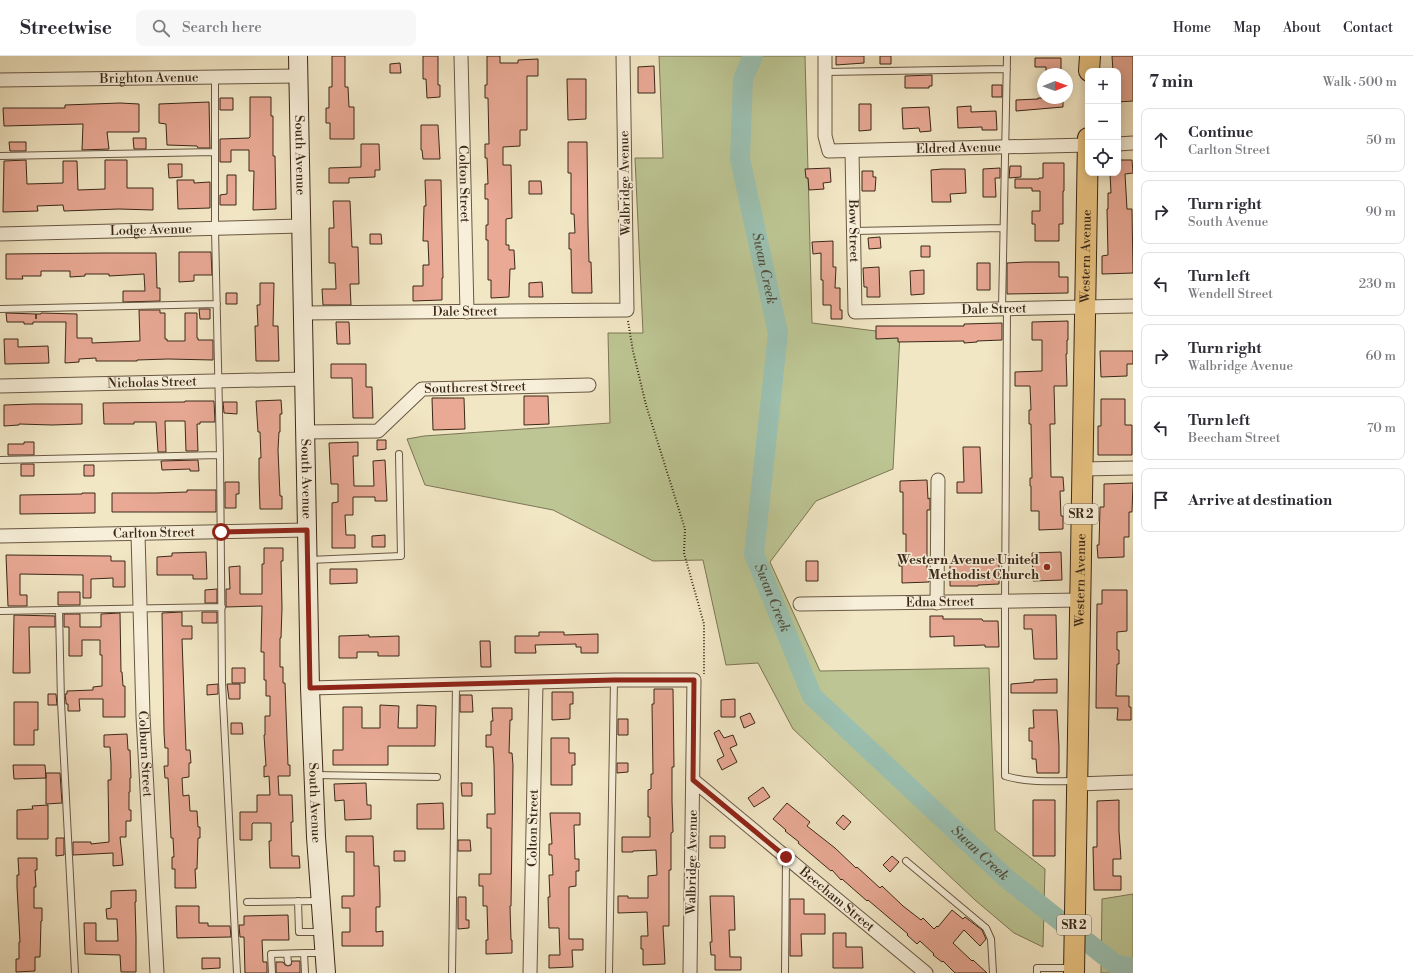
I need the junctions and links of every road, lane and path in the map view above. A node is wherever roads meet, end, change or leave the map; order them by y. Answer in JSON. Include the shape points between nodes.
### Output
{"nodes":[{"id":1,"x":298,"y":56,"type":"edge"},
{"id":2,"x":461,"y":56,"type":"edge"},
{"id":3,"x":623,"y":56,"type":"edge"},
{"id":4,"x":825,"y":56,"type":"edge"},
{"id":5,"x":1007,"y":56,"type":"edge"},
{"id":6,"x":1090,"y":56,"type":"edge"},
{"id":7,"x":1089,"y":68,"type":"edge"},
{"id":8,"x":1007,"y":69,"type":"junction"},
{"id":9,"x":825,"y":72,"type":"junction"},
{"id":10,"x":299,"y":76,"type":"junction"},
{"id":11,"x":215,"y":77,"type":"junction"},
{"id":12,"x":0,"y":80,"type":"edge"},
{"id":13,"x":1133,"y":143,"type":"edge"},
{"id":14,"x":1121,"y":144,"type":"edge"},
{"id":15,"x":1085,"y":145,"type":"edge"},
{"id":16,"x":1005,"y":146,"type":"junction"},
{"id":17,"x":852,"y":150,"type":"junction"},
{"id":18,"x":215,"y":152,"type":"junction"},
{"id":19,"x":0,"y":156,"type":"edge"},
{"id":20,"x":1087,"y":176,"type":"edge"},
{"id":21,"x":301,"y":226,"type":"junction"},
{"id":22,"x":1003,"y":228,"type":"junction"},
{"id":23,"x":215,"y":229,"type":"junction"},
{"id":24,"x":854,"y":231,"type":"junction"},
{"id":25,"x":0,"y":234,"type":"edge"},
{"id":26,"x":217,"y":304,"type":"junction"},
{"id":27,"x":1133,"y":306,"type":"edge"},
{"id":28,"x":1085,"y":308,"type":"junction"},
{"id":29,"x":0,"y":309,"type":"edge"},
{"id":30,"x":1005,"y":309,"type":"junction"},
{"id":31,"x":627,"y":310,"type":"junction"},
{"id":32,"x":467,"y":312,"type":"junction"},
{"id":33,"x":855,"y":312,"type":"joint"},
{"id":34,"x":303,"y":313,"type":"junction"},
{"id":35,"x":304,"y":379,"type":"junction"},
{"id":36,"x":218,"y":381,"type":"junction"},
{"id":37,"x":589,"y":385,"type":"dead end"},
{"id":38,"x":0,"y":386,"type":"edge"},
{"id":39,"x":306,"y":432,"type":"junction"},
{"id":40,"x":399,"y":454,"type":"dead end"},
{"id":41,"x":220,"y":455,"type":"junction"},
{"id":42,"x":0,"y":460,"type":"edge"},
{"id":43,"x":1133,"y":468,"type":"edge"},
{"id":44,"x":1082,"y":469,"type":"junction"},
{"id":45,"x":938,"y":480,"type":"dead end"},
{"id":46,"x":307,"y":530,"type":"junction"},
{"id":47,"x":221,"y":532,"type":"junction"},
{"id":48,"x":138,"y":534,"type":"junction"},
{"id":49,"x":0,"y":536,"type":"edge"},
{"id":50,"x":308,"y":560,"type":"junction"},
{"id":51,"x":1080,"y":600,"type":"junction"},
{"id":52,"x":1005,"y":601,"type":"junction"},
{"id":53,"x":937,"y":603,"type":"junction"},
{"id":54,"x":800,"y":604,"type":"dead end"},
{"id":55,"x":222,"y":607,"type":"junction"},
{"id":56,"x":140,"y":608,"type":"junction"},
{"id":57,"x":60,"y":610,"type":"junction"},
{"id":58,"x":0,"y":611,"type":"edge"},
{"id":59,"x":614,"y":680,"type":"junction"},
{"id":60,"x":694,"y":680,"type":"junction"},
{"id":61,"x":536,"y":683,"type":"junction"},
{"id":62,"x":456,"y":685,"type":"junction"},
{"id":63,"x":310,"y":688,"type":"junction"},
{"id":64,"x":314,"y":775,"type":"junction"},
{"id":65,"x":437,"y":777,"type":"dead end"},
{"id":66,"x":693,"y":780,"type":"junction"},
{"id":67,"x":1077,"y":782,"type":"junction"},
{"id":68,"x":1133,"y":782,"type":"edge"},
{"id":69,"x":786,"y":857,"type":"junction"},
{"id":70,"x":906,"y":861,"type":"dead end"},
{"id":71,"x":298,"y":901,"type":"junction"},
{"id":72,"x":321,"y":901,"type":"junction"},
{"id":73,"x":247,"y":902,"type":"dead end"},
{"id":74,"x":323,"y":932,"type":"junction"},
{"id":75,"x":304,"y":953,"type":"junction"},
{"id":76,"x":325,"y":953,"type":"junction"},
{"id":77,"x":288,"y":954,"type":"junction"},
{"id":78,"x":288,"y":962,"type":"dead end"},
{"id":79,"x":1074,"y":967,"type":"edge"},
{"id":80,"x":75,"y":973,"type":"edge"},
{"id":81,"x":157,"y":973,"type":"edge"},
{"id":82,"x":237,"y":973,"type":"edge"},
{"id":83,"x":272,"y":973,"type":"edge"},
{"id":84,"x":305,"y":973,"type":"edge"},
{"id":85,"x":326,"y":973,"type":"edge"},
{"id":86,"x":452,"y":973,"type":"edge"},
{"id":87,"x":530,"y":973,"type":"edge"},
{"id":88,"x":610,"y":973,"type":"edge"},
{"id":89,"x":690,"y":973,"type":"edge"},
{"id":90,"x":785,"y":973,"type":"edge"},
{"id":91,"x":926,"y":973,"type":"edge"},
{"id":92,"x":993,"y":973,"type":"edge"},
{"id":93,"x":1037,"y":973,"type":"edge"}],
"edges":[{"from":1,"to":10,"type":"street","name":"South Avenue"},
{"from":2,"to":32,"type":"street","name":"Colton Street"},
{"from":3,"to":31,"type":"street","name":"Walbridge Avenue"},
{"from":4,"to":9,"type":"street"},
{"from":5,"to":8,"type":"lane"},
{"from":6,"to":7,"type":"main road"},
{"from":8,"to":9,"type":"lane"},
{"from":8,"to":16,"type":"lane"},
{"from":9,"to":17,"type":"street","name":"Eldred Avenue","via":[[825,136],[830,150]]},
{"from":10,"to":11,"type":"street","name":"Brighton Avenue"},
{"from":10,"to":21,"type":"street","name":"South Avenue"},
{"from":11,"to":12,"type":"street","name":"Brighton Avenue"},
{"from":11,"to":18,"type":"lane"},
{"from":13,"to":14,"type":"street"},
{"from":15,"to":16,"type":"street","name":"Eldred Avenue"},
{"from":16,"to":17,"type":"street","name":"Eldred Avenue"},
{"from":16,"to":22,"type":"lane"},
{"from":17,"to":24,"type":"street","name":"Bow Street"},
{"from":18,"to":19,"type":"lane"},
{"from":18,"to":23,"type":"lane"},
{"from":20,"to":28,"type":"main road","name":"Western Avenue","number":"SR 2"},
{"from":21,"to":23,"type":"street","name":"Lodge Avenue"},
{"from":21,"to":34,"type":"street","name":"South Avenue"},
{"from":22,"to":24,"type":"lane"},
{"from":22,"to":30,"type":"lane"},
{"from":23,"to":25,"type":"street","name":"Lodge Avenue"},
{"from":23,"to":26,"type":"lane"},
{"from":24,"to":33,"type":"street","name":"Bow Street"},
{"from":26,"to":29,"type":"lane"},
{"from":26,"to":36,"type":"lane"},
{"from":27,"to":28,"type":"street","name":"Dale Street"},
{"from":28,"to":30,"type":"street","name":"Dale Street"},
{"from":28,"to":44,"type":"main road","name":"Western Avenue","number":"SR 2"},
{"from":30,"to":33,"type":"street","name":"Dale Street"},
{"from":30,"to":52,"type":"lane"},
{"from":31,"to":32,"type":"street","name":"Dale Street"},
{"from":31,"to":60,"type":"path","via":[[633,351],[646,405],[685,529],[684,553],[704,624],[704,683]]},
{"from":32,"to":34,"type":"street","name":"Dale Street"},
{"from":34,"to":35,"type":"street","name":"South Avenue"},
{"from":35,"to":36,"type":"street","name":"Nicholas Street"},
{"from":35,"to":39,"type":"street","name":"South Avenue"},
{"from":36,"to":38,"type":"street","name":"Nicholas Street"},
{"from":36,"to":41,"type":"lane"},
{"from":37,"to":39,"type":"street","name":"Southcrest Street","via":[[422,389],[378,431]]},
{"from":39,"to":46,"type":"street","name":"South Avenue"},
{"from":40,"to":50,"type":"lane","via":[[401,556]]},
{"from":41,"to":42,"type":"lane"},
{"from":41,"to":47,"type":"lane"},
{"from":43,"to":44,"type":"street"},
{"from":44,"to":51,"type":"main road","name":"Western Avenue","number":"SR 2"},
{"from":45,"to":53,"type":"street"},
{"from":46,"to":47,"type":"street","name":"Carlton Street"},
{"from":46,"to":50,"type":"street","name":"South Avenue"},
{"from":47,"to":48,"type":"street","name":"Carlton Street"},
{"from":47,"to":55,"type":"lane"},
{"from":48,"to":49,"type":"street","name":"Carlton Street"},
{"from":48,"to":56,"type":"street","name":"Colburn Street"},
{"from":50,"to":63,"type":"street","name":"South Avenue"},
{"from":51,"to":52,"type":"street","name":"Edna Street"},
{"from":51,"to":67,"type":"main road","name":"Western Avenue","number":"SR 2"},
{"from":52,"to":53,"type":"street","name":"Edna Street"},
{"from":52,"to":67,"type":"lane","via":[[1005,776],[1033,782]]},
{"from":53,"to":54,"type":"street","name":"Edna Street"},
{"from":55,"to":56,"type":"lane"},
{"from":55,"to":82,"type":"lane","via":[[222,682]]},
{"from":56,"to":57,"type":"lane"},
{"from":56,"to":81,"type":"street","name":"Colburn Street","via":[[143,716]]},
{"from":57,"to":58,"type":"lane"},
{"from":57,"to":80,"type":"lane","via":[[61,702]]},
{"from":59,"to":60,"type":"street"},
{"from":59,"to":61,"type":"street"},
{"from":59,"to":88,"type":"lane"},
{"from":60,"to":66,"type":"street","name":"Walbridge Avenue"},
{"from":61,"to":62,"type":"street"},
{"from":61,"to":87,"type":"street","name":"Colton Street"},
{"from":62,"to":63,"type":"street"},
{"from":62,"to":86,"type":"lane"},
{"from":63,"to":64,"type":"street","name":"South Avenue"},
{"from":64,"to":65,"type":"lane"},
{"from":64,"to":72,"type":"street","name":"South Avenue"},
{"from":66,"to":69,"type":"street","name":"Beecham Street"},
{"from":66,"to":89,"type":"street","name":"Walbridge Avenue"},
{"from":67,"to":68,"type":"street"},
{"from":67,"to":79,"type":"main road","name":"Western Avenue","number":"SR 2"},
{"from":69,"to":90,"type":"lane"},
{"from":69,"to":91,"type":"street","name":"Beecham Street"},
{"from":70,"to":92,"type":"lane","via":[[986,928],[992,944]]},
{"from":71,"to":72,"type":"lane"},
{"from":71,"to":73,"type":"lane"},
{"from":71,"to":74,"type":"lane","via":[[299,932]]},
{"from":72,"to":74,"type":"street","name":"South Avenue"},
{"from":74,"to":76,"type":"street","name":"South Avenue"},
{"from":75,"to":76,"type":"lane"},
{"from":75,"to":77,"type":"lane"},
{"from":75,"to":84,"type":"lane"},
{"from":76,"to":85,"type":"street","name":"South Avenue"},
{"from":77,"to":78,"type":"lane"},
{"from":77,"to":83,"type":"lane","via":[[271,954]]},
{"from":79,"to":93,"type":"lane","via":[[1037,968]]}]}
